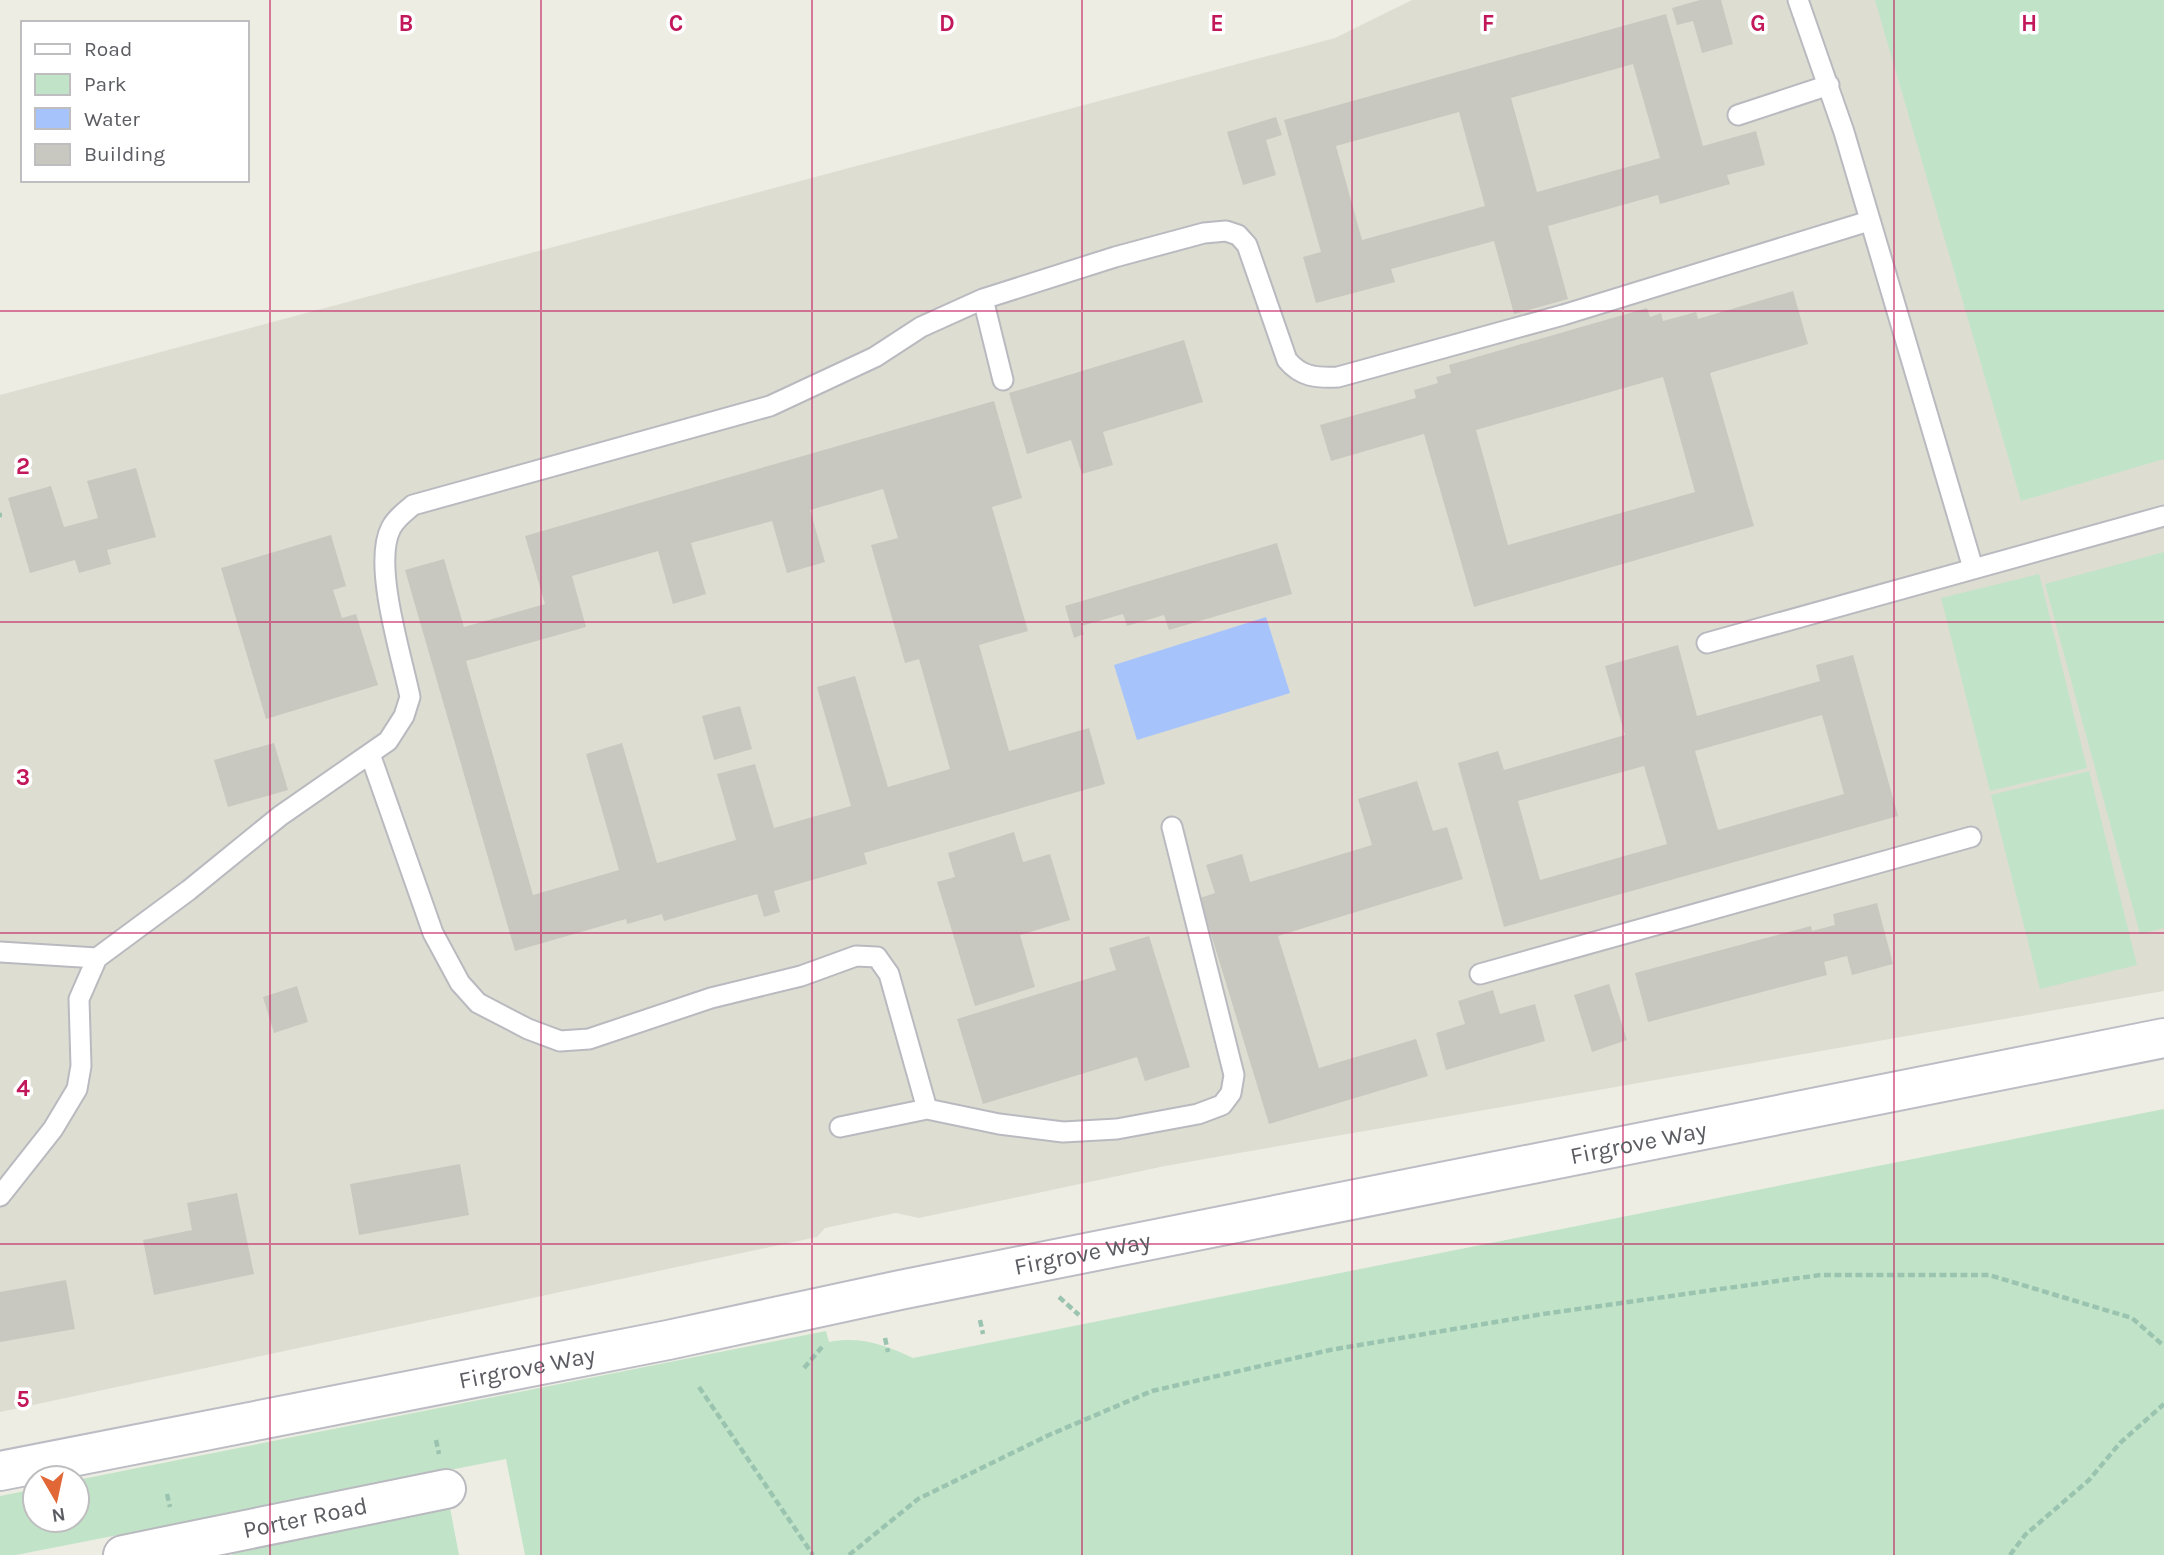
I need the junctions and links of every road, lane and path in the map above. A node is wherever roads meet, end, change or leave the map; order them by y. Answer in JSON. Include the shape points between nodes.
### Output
{"nodes":[{"id":1,"x":1798,"y":0,"type":"edge"},
{"id":2,"x":1829,"y":85,"type":"junction"},
{"id":3,"x":1738,"y":115,"type":"dead end"},
{"id":4,"x":1869,"y":221,"type":"junction"},
{"id":5,"x":983,"y":299,"type":"junction"},
{"id":6,"x":1003,"y":380,"type":"dead end"},
{"id":7,"x":2164,"y":516,"type":"edge"},
{"id":8,"x":1973,"y":568,"type":"junction"},
{"id":9,"x":1707,"y":643,"type":"dead end"},
{"id":10,"x":370,"y":754,"type":"junction"},
{"id":11,"x":1172,"y":828,"type":"dead end"},
{"id":12,"x":1971,"y":837,"type":"dead end"},
{"id":13,"x":0,"y":952,"type":"edge"},
{"id":14,"x":97,"y":958,"type":"junction"},
{"id":15,"x":1480,"y":974,"type":"dead end"},
{"id":16,"x":2164,"y":1038,"type":"edge"},
{"id":17,"x":927,"y":1109,"type":"junction"},
{"id":18,"x":840,"y":1128,"type":"dead end"},
{"id":19,"x":0,"y":1196,"type":"edge"},
{"id":20,"x":1053,"y":1292,"type":"dead end"},
{"id":21,"x":1079,"y":1315,"type":"dead end"},
{"id":22,"x":980,"y":1320,"type":"dead end"},
{"id":23,"x":984,"y":1334,"type":"dead end"},
{"id":24,"x":885,"y":1338,"type":"dead end"},
{"id":25,"x":825,"y":1343,"type":"dead end"},
{"id":26,"x":2164,"y":1346,"type":"edge"},
{"id":27,"x":888,"y":1352,"type":"dead end"},
{"id":28,"x":804,"y":1368,"type":"dead end"},
{"id":29,"x":699,"y":1387,"type":"dead end"},
{"id":30,"x":2164,"y":1404,"type":"edge"},
{"id":31,"x":0,"y":1471,"type":"edge"},
{"id":32,"x":446,"y":1489,"type":"dead end"},
{"id":33,"x":178,"y":1549,"type":"edge"},
{"id":34,"x":123,"y":1555,"type":"edge"},
{"id":35,"x":813,"y":1555,"type":"edge"},
{"id":36,"x":849,"y":1555,"type":"edge"},
{"id":37,"x":2010,"y":1555,"type":"edge"}],
"edges":[{"from":1,"to":2,"type":"lane"},
{"from":2,"to":3,"type":"lane"},
{"from":2,"to":4,"type":"lane"},
{"from":4,"to":5,"type":"lane","via":[[1563,316],[1338,377],[1314,378],[1287,360],[1247,245],[1238,235],[1226,232],[1139,250]]},
{"from":4,"to":8,"type":"lane"},
{"from":5,"to":6,"type":"lane"},
{"from":5,"to":10,"type":"lane","via":[[770,406],[413,505],[389,530],[385,582],[410,697],[388,741]]},
{"from":7,"to":8,"type":"lane"},
{"from":8,"to":9,"type":"lane"},
{"from":10,"to":14,"type":"lane","via":[[280,816]]},
{"from":10,"to":17,"type":"lane","via":[[433,933],[460,982],[478,1003],[504,1019],[560,1041],[589,1039],[856,956],[877,957],[889,974]]},
{"from":11,"to":17,"type":"lane","via":[[1234,1076],[1231,1093],[1222,1105],[1117,1129],[1063,1132]]},
{"from":12,"to":15,"type":"lane"},
{"from":13,"to":14,"type":"lane"},
{"from":14,"to":19,"type":"lane","via":[[79,999],[77,1089],[53,1129]]},
{"from":16,"to":31,"type":"street","name":"Firgrove Way"},
{"from":17,"to":18,"type":"lane"},
{"from":20,"to":21,"type":"path"},
{"from":22,"to":23,"type":"path"},
{"from":24,"to":27,"type":"path"},
{"from":25,"to":28,"type":"path"},
{"from":26,"to":36,"type":"path","via":[[2133,1318],[1989,1275],[1820,1275],[1529,1316],[1330,1350],[1152,1391],[918,1499]]},
{"from":29,"to":35,"type":"path"},
{"from":30,"to":37,"type":"path","via":[[2025,1535]]},
{"from":32,"to":33,"type":"street","name":"Porter Road"},
{"from":33,"to":34,"type":"street","name":"Porter Road"}]}
